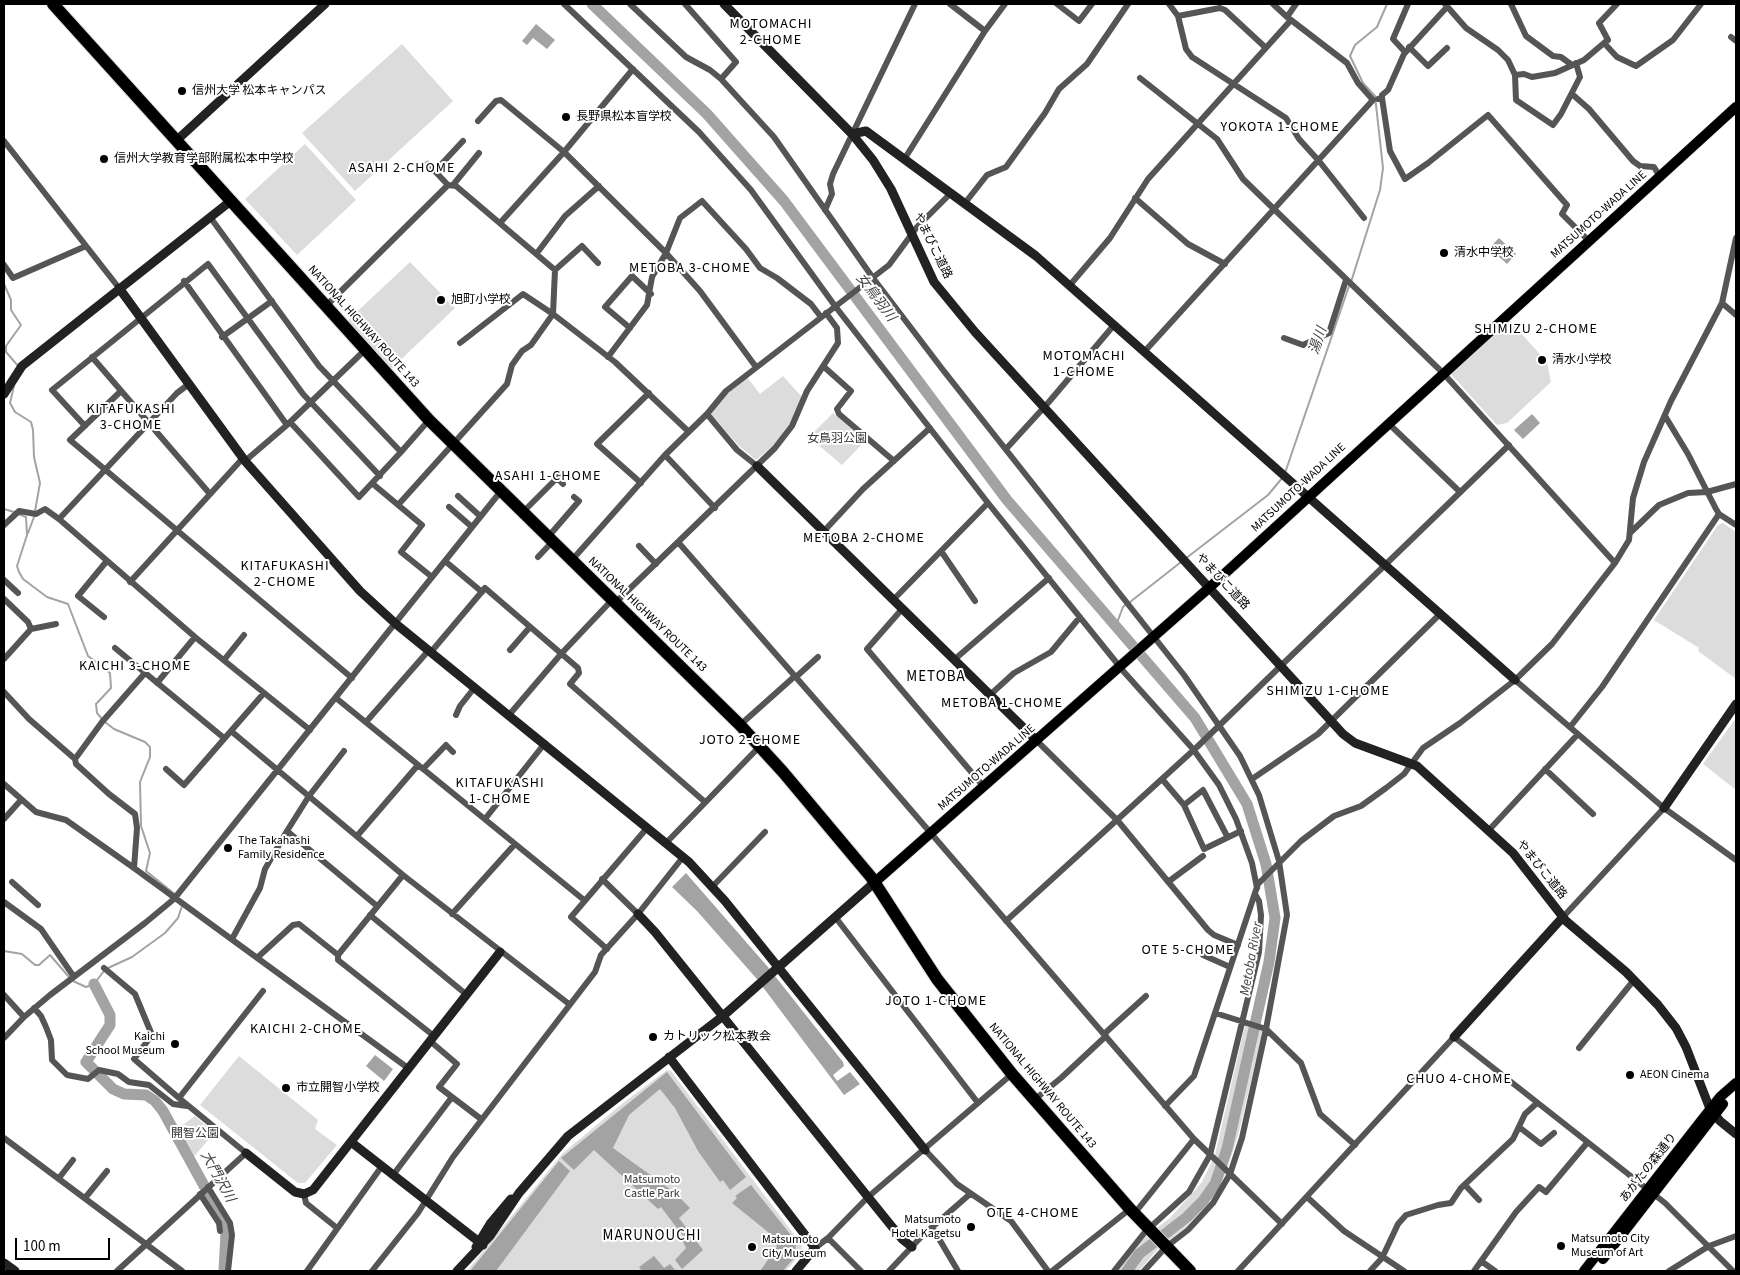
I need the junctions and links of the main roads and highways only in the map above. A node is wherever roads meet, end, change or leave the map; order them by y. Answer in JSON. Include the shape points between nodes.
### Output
{"nodes":[{"id":1,"x":53,"y":4,"type":"edge"},
{"id":2,"x":1736,"y":107,"type":"edge"},
{"id":3,"x":875,"y":882,"type":"junction"},
{"id":4,"x":1736,"y":1083,"type":"edge"},
{"id":5,"x":1736,"y":1087,"type":"edge"},
{"id":6,"x":1712,"y":1112,"type":"junction"},
{"id":7,"x":1650,"y":1193,"type":"junction"},
{"id":8,"x":1190,"y":1271,"type":"edge"},
{"id":9,"x":1584,"y":1271,"type":"edge"},
{"id":10,"x":1593,"y":1271,"type":"edge"}],
"edges":[{"from":1,"to":3,"type":"highway","name":"NATIONAL HIGHWAY ROUTE 143","via":[[429,420],[740,725]]},
{"from":2,"to":3,"type":"main road","name":"MATSUMOTO-WADA LINE","via":[[1210,587]]},
{"from":3,"to":8,"type":"highway","name":"NATIONAL HIGHWAY ROUTE 143","via":[[937,980],[1012,1074],[1149,1230]]},
{"from":4,"to":6,"type":"main road","name":"あがたの森通り"},
{"from":5,"to":6,"type":"main road","name":"あがたの森通り"},
{"from":6,"to":7,"type":"main road","name":"あがたの森通り"},
{"from":7,"to":9,"type":"main road","name":"あがたの森通り"},
{"from":7,"to":10,"type":"main road","name":"あがたの森通り"}]}
